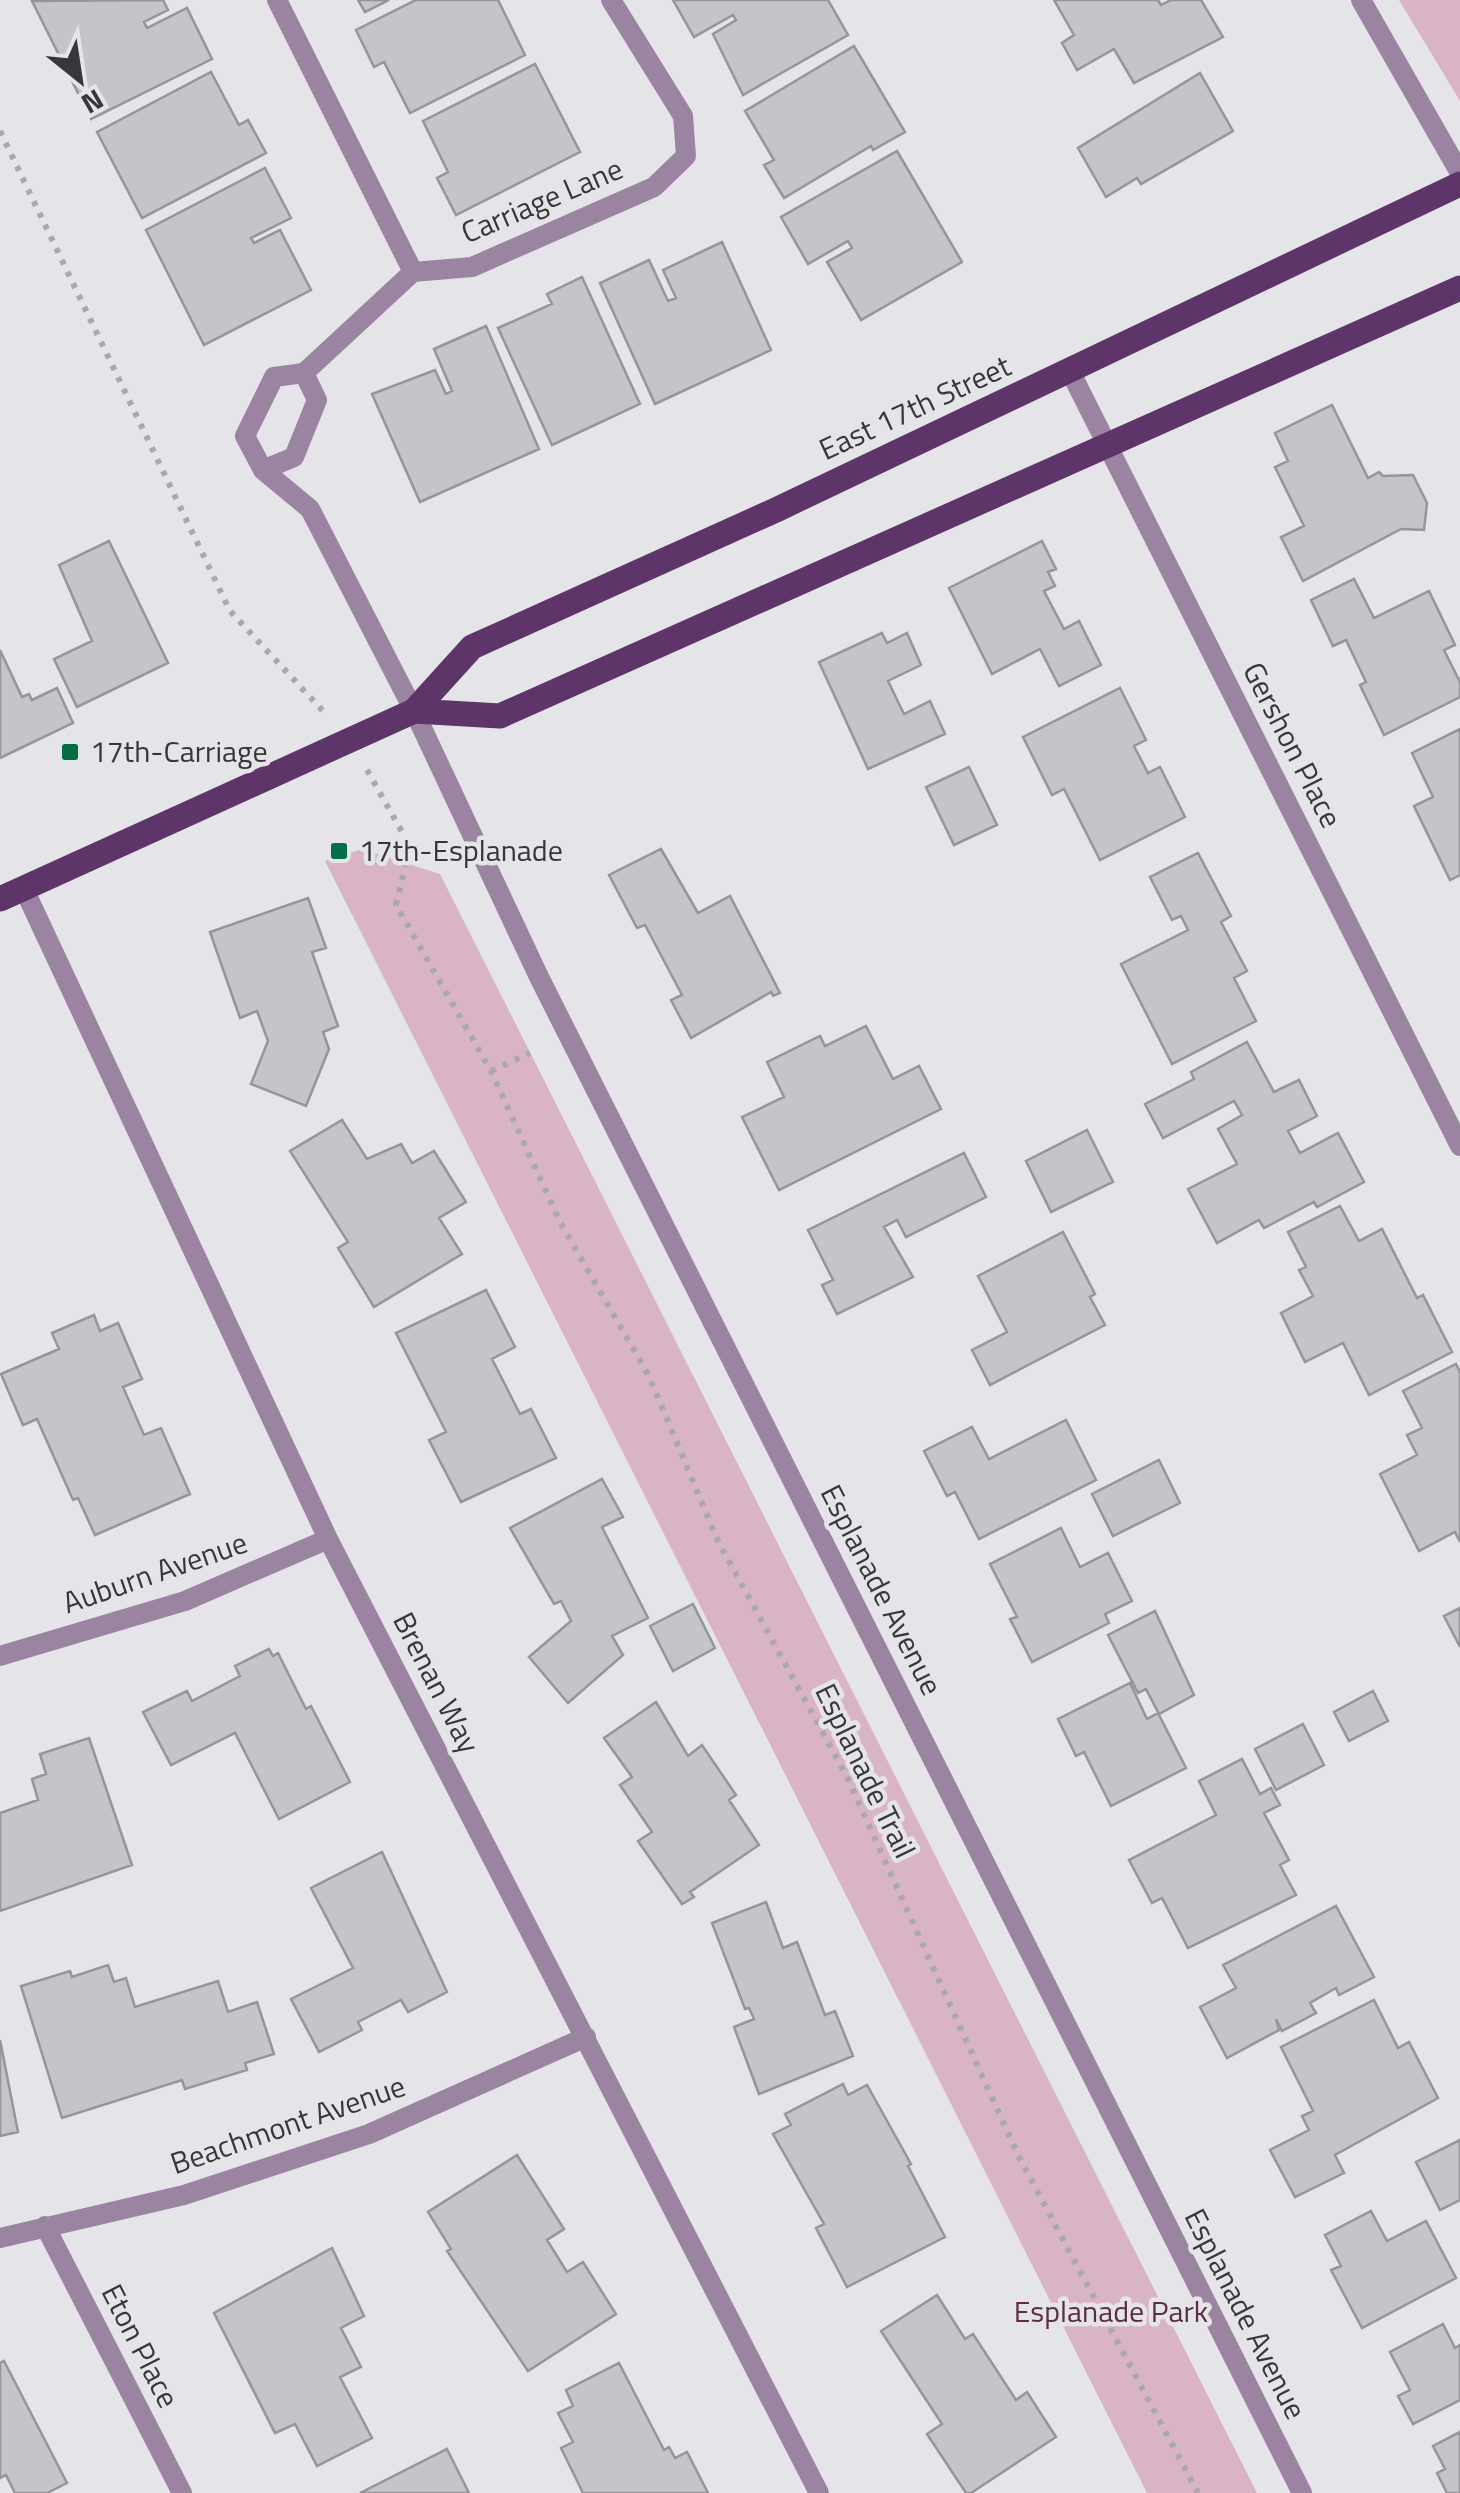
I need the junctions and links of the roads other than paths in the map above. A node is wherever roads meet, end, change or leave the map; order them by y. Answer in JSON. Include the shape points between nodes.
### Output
{"nodes":[{"id":1,"x":277,"y":0,"type":"edge"},
{"id":2,"x":611,"y":0,"type":"edge"},
{"id":3,"x":1361,"y":0,"type":"edge"},
{"id":4,"x":1460,"y":173,"type":"edge"},
{"id":5,"x":1460,"y":184,"type":"edge"},
{"id":6,"x":412,"y":272,"type":"junction"},
{"id":7,"x":1460,"y":288,"type":"edge"},
{"id":8,"x":1070,"y":371,"type":"junction"},
{"id":9,"x":304,"y":372,"type":"junction"},
{"id":10,"x":1107,"y":445,"type":"junction"},
{"id":11,"x":263,"y":470,"type":"junction"},
{"id":12,"x":414,"y":711,"type":"junction"},
{"id":13,"x":12,"y":894,"type":"edge"},
{"id":14,"x":1460,"y":1146,"type":"edge"},
{"id":15,"x":328,"y":1539,"type":"junction"},
{"id":16,"x":0,"y":1656,"type":"edge"},
{"id":17,"x":586,"y":2037,"type":"junction"},
{"id":18,"x":44,"y":2226,"type":"junction"},
{"id":19,"x":0,"y":2238,"type":"edge"},
{"id":20,"x":182,"y":2493,"type":"edge"},
{"id":21,"x":819,"y":2493,"type":"edge"},
{"id":22,"x":1302,"y":2493,"type":"edge"}],
"edges":[{"from":1,"to":6,"type":"street"},
{"from":2,"to":6,"type":"street","name":"Carriage Lane","via":[[683,116],[686,156],[654,186],[472,267]]},
{"from":3,"to":4,"type":"street"},
{"from":5,"to":8,"type":"main road","name":"East 17th Street"},
{"from":6,"to":9,"type":"street"},
{"from":7,"to":10,"type":"main road","name":"East 17th Street"},
{"from":8,"to":10,"type":"street","name":"Gershon Place"},
{"from":8,"to":12,"type":"main road","name":"East 17th Street","via":[[472,647]]},
{"from":9,"to":11,"type":"street","via":[[317,400],[308,430],[294,457]]},
{"from":9,"to":11,"type":"street","via":[[274,377],[245,436]]},
{"from":10,"to":12,"type":"main road","name":"East 17th Street","via":[[500,716]]},
{"from":10,"to":14,"type":"street","name":"Gershon Place"},
{"from":11,"to":12,"type":"street","via":[[310,509]]},
{"from":12,"to":13,"type":"main road","name":"East 17th Street"},
{"from":12,"to":22,"type":"street","name":"Esplanade Avenue","via":[[557,1013]]},
{"from":13,"to":15,"type":"street","name":"Brenan Way"},
{"from":15,"to":16,"type":"street","name":"Auburn Avenue","via":[[185,1601]]},
{"from":15,"to":17,"type":"street","name":"Brenan Way"},
{"from":17,"to":18,"type":"street","name":"Beachmont Avenue","via":[[369,2134],[184,2195]]},
{"from":17,"to":21,"type":"street","name":"Brenan Way"},
{"from":18,"to":19,"type":"street","name":"Beachmont Avenue"},
{"from":18,"to":20,"type":"street","name":"Eton Place"}]}
